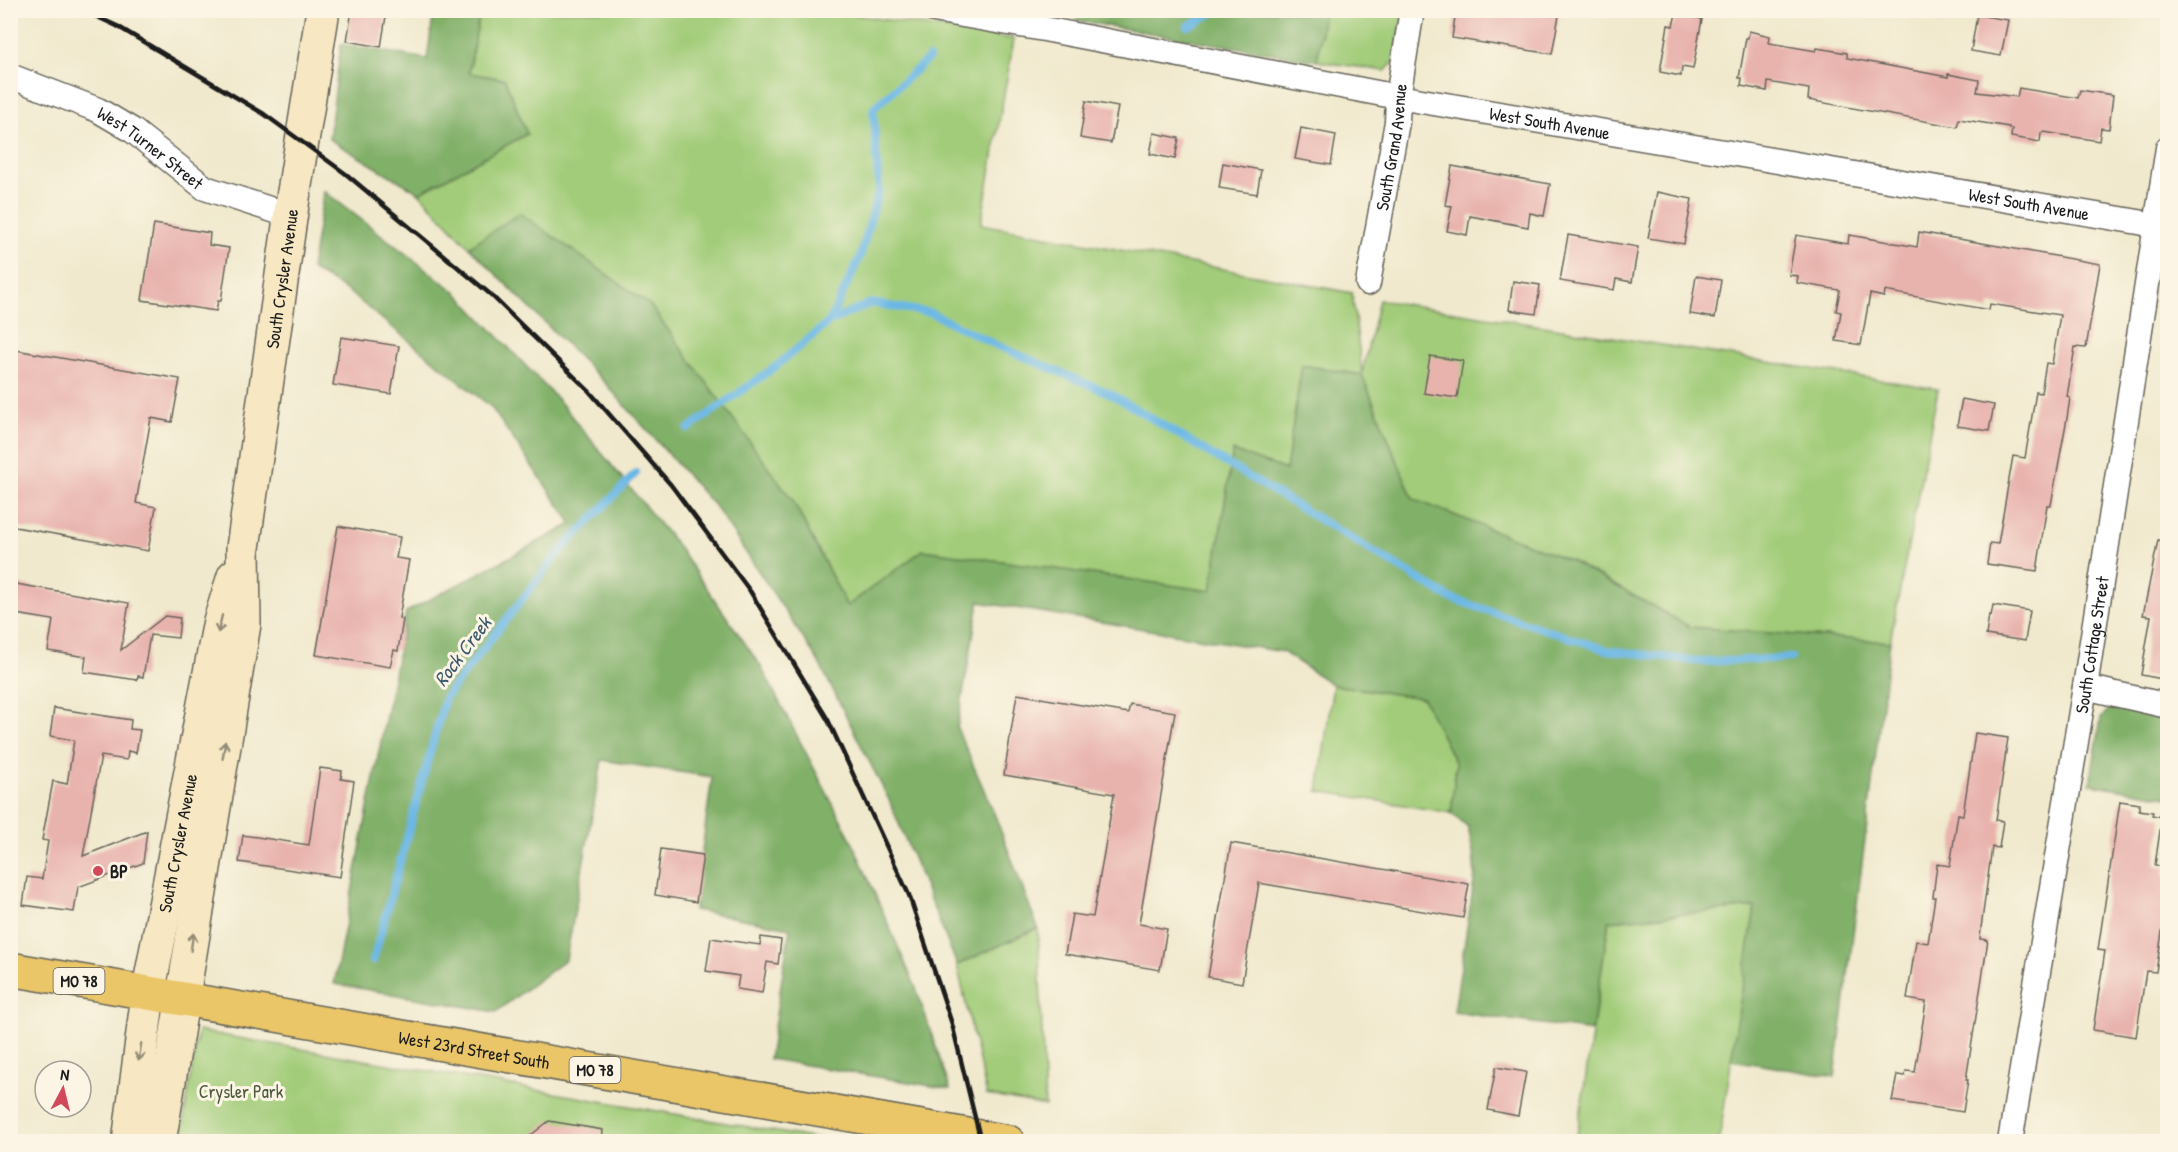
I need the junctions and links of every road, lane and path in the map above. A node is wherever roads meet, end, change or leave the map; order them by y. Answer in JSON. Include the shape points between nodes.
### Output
{"nodes":[{"id":1,"x":323,"y":10,"type":"edge"},
{"id":2,"x":934,"y":10,"type":"edge"},
{"id":3,"x":1412,"y":10,"type":"edge"},
{"id":4,"x":1045,"y":20,"type":"edge"},
{"id":5,"x":10,"y":76,"type":"edge"},
{"id":6,"x":1398,"y":97,"type":"junction"},
{"id":7,"x":2168,"y":148,"type":"edge"},
{"id":8,"x":291,"y":216,"type":"junction"},
{"id":9,"x":2162,"y":226,"type":"edge"},
{"id":10,"x":1368,"y":283,"type":"dead end"},
{"id":11,"x":243,"y":548,"type":"junction"},
{"id":12,"x":2085,"y":687,"type":"junction"},
{"id":13,"x":2168,"y":705,"type":"edge"},
{"id":14,"x":10,"y":969,"type":"edge"},
{"id":15,"x":148,"y":994,"type":"junction"},
{"id":16,"x":182,"y":1000,"type":"junction"},
{"id":17,"x":129,"y":1142,"type":"edge"},
{"id":18,"x":159,"y":1142,"type":"edge"},
{"id":19,"x":1008,"y":1142,"type":"edge"},
{"id":20,"x":2010,"y":1142,"type":"edge"}],
"edges":[{"from":1,"to":8,"type":"main road","name":"South Crysler Avenue"},
{"from":2,"to":4,"type":"street","name":"West South Avenue"},
{"from":3,"to":6,"type":"street","name":"South Grand Avenue"},
{"from":4,"to":6,"type":"street","name":"West South Avenue"},
{"from":5,"to":8,"type":"street","name":"West Turner Street","via":[[98,110],[132,130],[205,188]]},
{"from":6,"to":9,"type":"street","name":"West South Avenue"},
{"from":6,"to":10,"type":"street","name":"South Grand Avenue"},
{"from":7,"to":9,"type":"street","name":"South Cottage Street"},
{"from":8,"to":11,"type":"main road","name":"South Crysler Avenue"},
{"from":9,"to":12,"type":"street","name":"South Cottage Street"},
{"from":11,"to":15,"type":"main road","name":"South Crysler Avenue","one_way":true,"via":[[220,621]]},
{"from":16,"to":11,"type":"main road","name":"South Crysler Avenue","one_way":true,"via":[[244,624]]},
{"from":12,"to":13,"type":"street"},
{"from":12,"to":20,"type":"street","name":"South Cottage Street"},
{"from":14,"to":15,"type":"main road","name":"West 23rd Street South","number":"MO 78"},
{"from":15,"to":16,"type":"main road","name":"West 23rd Street South","number":"MO 78"},
{"from":15,"to":17,"type":"main road","name":"South Crysler Avenue","one_way":true},
{"from":16,"to":18,"type":"main road","name":"South Crysler Avenue"},
{"from":16,"to":19,"type":"main road","name":"West 23rd Street South","number":"MO 78"}]}
